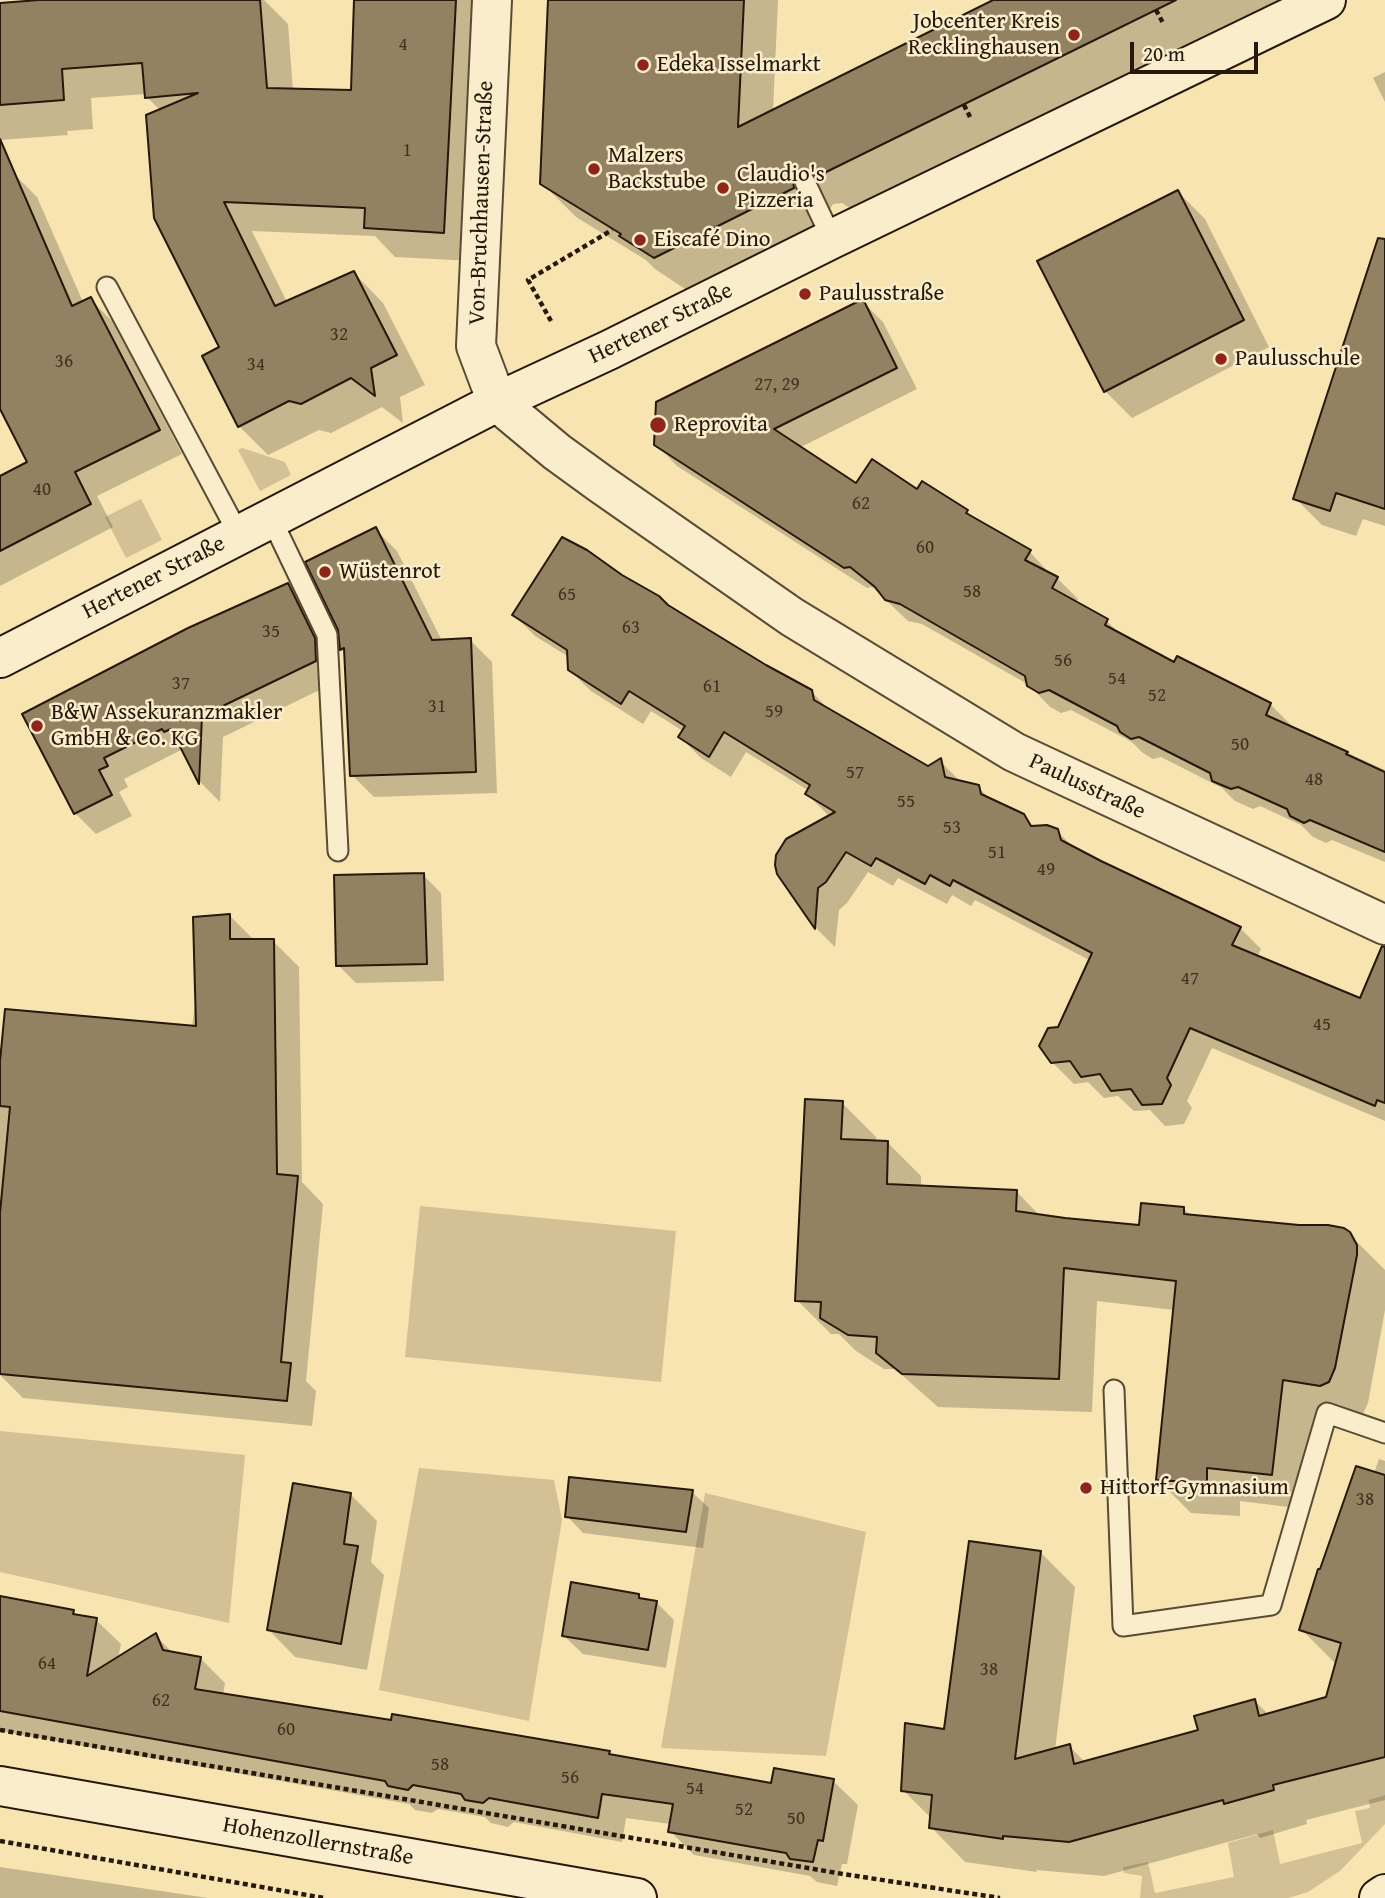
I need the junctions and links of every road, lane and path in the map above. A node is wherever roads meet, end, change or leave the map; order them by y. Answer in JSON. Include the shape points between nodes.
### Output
{"nodes":[{"id":1,"x":492,"y":0,"type":"edge"},
{"id":2,"x":1326,"y":0,"type":"edge"},
{"id":3,"x":1156,"y":10,"type":"dead end"},
{"id":4,"x":1163,"y":23,"type":"dead end"},
{"id":5,"x":964,"y":105,"type":"dead end"},
{"id":6,"x":970,"y":117,"type":"dead end"},
{"id":7,"x":805,"y":182,"type":"dead end"},
{"id":8,"x":612,"y":230,"type":"dead end"},
{"id":9,"x":832,"y":239,"type":"junction"},
{"id":10,"x":107,"y":287,"type":"dead end"},
{"id":11,"x":551,"y":321,"type":"dead end"},
{"id":12,"x":497,"y":402,"type":"junction"},
{"id":13,"x":255,"y":526,"type":"junction"},
{"id":14,"x":0,"y":658,"type":"edge"},
{"id":15,"x":338,"y":851,"type":"dead end"},
{"id":16,"x":1385,"y":925,"type":"edge"},
{"id":17,"x":1114,"y":1390,"type":"dead end"},
{"id":18,"x":1385,"y":1433,"type":"edge"},
{"id":19,"x":0,"y":1730,"type":"edge"},
{"id":20,"x":0,"y":1786,"type":"edge"},
{"id":21,"x":0,"y":1841,"type":"edge"},
{"id":22,"x":1385,"y":1894,"type":"edge"},
{"id":23,"x":324,"y":1898,"type":"edge"},
{"id":24,"x":637,"y":1898,"type":"edge"},
{"id":25,"x":1000,"y":1898,"type":"edge"},
{"id":26,"x":1379,"y":1898,"type":"edge"}],
"edges":[{"from":1,"to":12,"type":"main road","name":"Von-Bruchhausen-Straße","via":[[476,346]]},
{"from":2,"to":9,"type":"main road","name":"Hertener Straße"},
{"from":3,"to":4,"type":"path"},
{"from":5,"to":6,"type":"path"},
{"from":7,"to":9,"type":"lane"},
{"from":8,"to":11,"type":"path","via":[[528,279]]},
{"from":9,"to":12,"type":"main road","name":"Hertener Straße"},
{"from":10,"to":13,"type":"lane"},
{"from":12,"to":13,"type":"main road","name":"Hertener Straße"},
{"from":12,"to":16,"type":"main road","name":"Paulusstraße","via":[[557,452],[792,617],[1014,752]]},
{"from":13,"to":14,"type":"main road","name":"Hertener Straße"},
{"from":13,"to":15,"type":"lane","via":[[327,635]]},
{"from":17,"to":18,"type":"lane","via":[[1123,1626],[1271,1605],[1326,1413]]},
{"from":19,"to":25,"type":"path"},
{"from":20,"to":24,"type":"main road","name":"Hohenzollernstraße"},
{"from":21,"to":23,"type":"path"},
{"from":22,"to":26,"type":"main road"}]}
